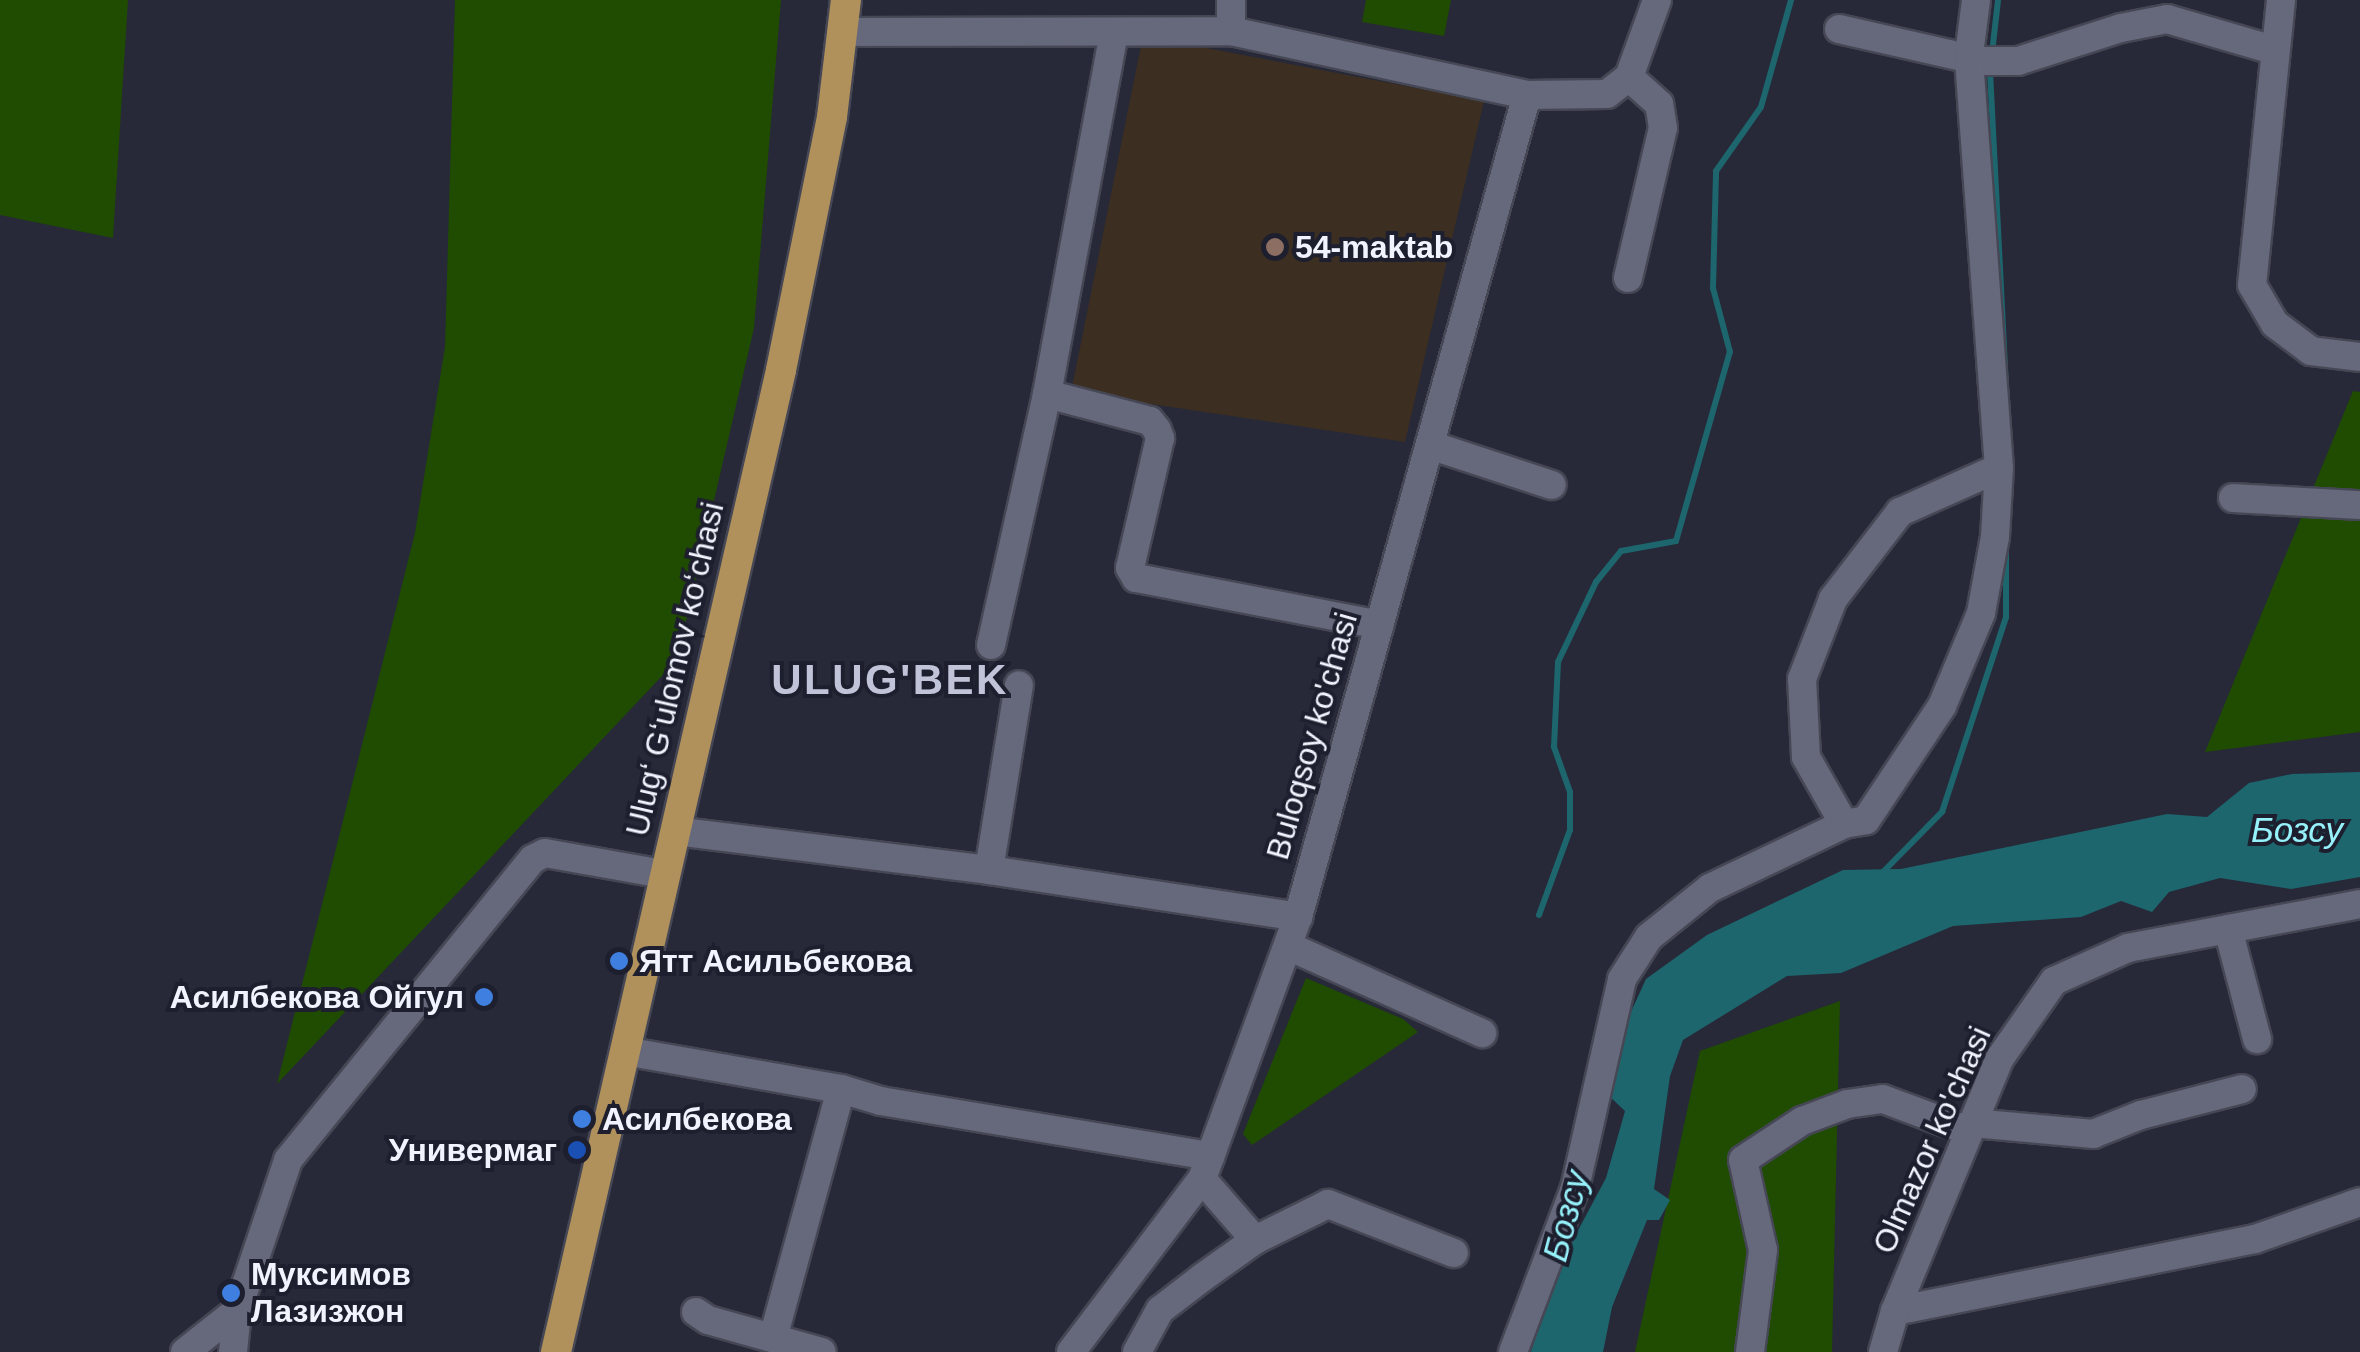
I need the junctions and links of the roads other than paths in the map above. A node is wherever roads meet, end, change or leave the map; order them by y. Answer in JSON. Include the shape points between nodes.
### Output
{"nodes":[{"id":1,"x":846,"y":0,"type":"edge"},
{"id":2,"x":859,"y":0,"type":"edge"},
{"id":3,"x":1231,"y":0,"type":"edge"},
{"id":4,"x":1656,"y":0,"type":"edge"},
{"id":5,"x":1976,"y":0,"type":"edge"},
{"id":6,"x":2280,"y":0,"type":"edge"},
{"id":7,"x":1839,"y":29,"type":"dead end"},
{"id":8,"x":1232,"y":31,"type":"junction"},
{"id":9,"x":850,"y":32,"type":"junction"},
{"id":10,"x":1114,"y":34,"type":"junction"},
{"id":11,"x":2274,"y":50,"type":"junction"},
{"id":12,"x":1974,"y":58,"type":"junction"},
{"id":13,"x":1630,"y":76,"type":"junction"},
{"id":14,"x":1527,"y":95,"type":"junction"},
{"id":15,"x":1628,"y":278,"type":"dead end"},
{"id":16,"x":2360,"y":357,"type":"edge"},
{"id":17,"x":1048,"y":394,"type":"junction"},
{"id":18,"x":1430,"y":444,"type":"junction"},
{"id":19,"x":1999,"y":468,"type":"junction"},
{"id":20,"x":1552,"y":485,"type":"dead end"},
{"id":21,"x":2234,"y":498,"type":"dead end"},
{"id":22,"x":2360,"y":505,"type":"edge"},
{"id":23,"x":1379,"y":625,"type":"junction"},
{"id":24,"x":991,"y":644,"type":"dead end"},
{"id":25,"x":1019,"y":685,"type":"dead end"},
{"id":26,"x":1844,"y":824,"type":"junction"},
{"id":27,"x":684,"y":832,"type":"junction"},
{"id":28,"x":989,"y":870,"type":"junction"},
{"id":29,"x":663,"y":874,"type":"junction"},
{"id":30,"x":2360,"y":904,"type":"edge"},
{"id":31,"x":1298,"y":917,"type":"junction"},
{"id":32,"x":2228,"y":929,"type":"junction"},
{"id":33,"x":1288,"y":946,"type":"junction"},
{"id":34,"x":1482,"y":1033,"type":"dead end"},
{"id":35,"x":2257,"y":1039,"type":"dead end"},
{"id":36,"x":636,"y":1053,"type":"junction"},
{"id":37,"x":841,"y":1089,"type":"junction"},
{"id":38,"x":2242,"y":1089,"type":"dead end"},
{"id":39,"x":1971,"y":1127,"type":"junction"},
{"id":40,"x":1206,"y":1168,"type":"junction"},
{"id":41,"x":2360,"y":1202,"type":"edge"},
{"id":42,"x":1255,"y":1240,"type":"junction"},
{"id":43,"x":1454,"y":1253,"type":"dead end"},
{"id":44,"x":236,"y":1311,"type":"junction"},
{"id":45,"x":1895,"y":1311,"type":"junction"},
{"id":46,"x":696,"y":1312,"type":"dead end"},
{"id":47,"x":774,"y":1338,"type":"junction"},
{"id":48,"x":185,"y":1352,"type":"edge"},
{"id":49,"x":233,"y":1352,"type":"edge"},
{"id":50,"x":556,"y":1352,"type":"edge"},
{"id":51,"x":570,"y":1352,"type":"edge"},
{"id":52,"x":822,"y":1352,"type":"edge"},
{"id":53,"x":1072,"y":1352,"type":"edge"},
{"id":54,"x":1136,"y":1352,"type":"edge"},
{"id":55,"x":1513,"y":1352,"type":"edge"},
{"id":56,"x":1750,"y":1352,"type":"edge"},
{"id":57,"x":1883,"y":1352,"type":"edge"}],
"edges":[{"from":1,"to":9,"type":"main road","name":"Ulugʻ Gʻulomov koʻchasi"},
{"from":2,"to":9,"type":"main road","name":"Ulugʻ Gʻulomov koʻchasi"},
{"from":3,"to":8,"type":"street"},
{"from":4,"to":13,"type":"street"},
{"from":5,"to":12,"type":"street"},
{"from":6,"to":11,"type":"street"},
{"from":7,"to":12,"type":"street"},
{"from":8,"to":10,"type":"street"},
{"from":8,"to":14,"type":"street"},
{"from":9,"to":10,"type":"street"},
{"from":9,"to":27,"type":"main road","name":"Ulugʻ Gʻulomov koʻchasi","via":[[844,122]]},
{"from":9,"to":29,"type":"main road","name":"Ulugʻ Gʻulomov koʻchasi","via":[[781,370]]},
{"from":10,"to":17,"type":"street"},
{"from":11,"to":12,"type":"street","via":[[2167,19],[2018,61]]},
{"from":11,"to":16,"type":"street","via":[[2252,286],[2274,324],[2311,351]]},
{"from":12,"to":19,"type":"street"},
{"from":13,"to":14,"type":"street","via":[[1607,94]]},
{"from":13,"to":15,"type":"street","via":[[1659,104],[1664,128]]},
{"from":14,"to":18,"type":"street","name":"Buloqsoy ko'chasi"},
{"from":17,"to":23,"type":"street","via":[[1150,420],[1157,430],[1130,568],[1136,578]]},
{"from":17,"to":24,"type":"street"},
{"from":18,"to":20,"type":"street"},
{"from":18,"to":23,"type":"street","name":"Buloqsoy ko'chasi"},
{"from":19,"to":26,"type":"street","via":[[1981,613],[1942,706],[1866,820]]},
{"from":19,"to":26,"type":"street","via":[[1900,512],[1833,598],[1802,679],[1806,757]]},
{"from":21,"to":22,"type":"street"},
{"from":23,"to":31,"type":"street","name":"Buloqsoy ko'chasi"},
{"from":25,"to":28,"type":"street"},
{"from":26,"to":55,"type":"street","via":[[1710,888],[1649,937],[1622,979],[1575,1188]]},
{"from":27,"to":28,"type":"street"},
{"from":27,"to":36,"type":"main road","name":"Ulugʻ Gʻulomov koʻchasi"},
{"from":28,"to":31,"type":"street"},
{"from":29,"to":44,"type":"street","via":[[545,853],[532,859],[288,1160]]},
{"from":29,"to":50,"type":"main road","name":"Ulugʻ Gʻulomov koʻchasi"},
{"from":30,"to":32,"type":"street","name":"Olmazor ko'chasi"},
{"from":31,"to":33,"type":"street","name":"Buloqsoy ko'chasi"},
{"from":32,"to":35,"type":"street"},
{"from":32,"to":39,"type":"street","name":"Olmazor ko'chasi","via":[[2128,948],[2054,981],[2000,1058]]},
{"from":33,"to":34,"type":"street"},
{"from":33,"to":40,"type":"street","name":"Buloqsoy ko'chasi"},
{"from":36,"to":37,"type":"street"},
{"from":36,"to":51,"type":"main road","name":"Ulugʻ Gʻulomov koʻchasi"},
{"from":37,"to":40,"type":"street"},
{"from":37,"to":47,"type":"street"},
{"from":38,"to":39,"type":"street","via":[[2092,1134]]},
{"from":39,"to":45,"type":"street","name":"Olmazor ko'chasi"},
{"from":39,"to":56,"type":"street","via":[[1883,1099],[1847,1104],[1802,1121],[1743,1160],[1762,1250]]},
{"from":40,"to":42,"type":"street"},
{"from":40,"to":53,"type":"street","name":"Buloqsoy ko'chasi"},
{"from":41,"to":45,"type":"street","via":[[2255,1239]]},
{"from":42,"to":43,"type":"street","via":[[1328,1204]]},
{"from":42,"to":54,"type":"street","via":[[1160,1310]]},
{"from":44,"to":48,"type":"street"},
{"from":44,"to":49,"type":"street"},
{"from":45,"to":57,"type":"street","name":"Olmazor ko'chasi"},
{"from":46,"to":47,"type":"street"},
{"from":47,"to":52,"type":"street"}]}
